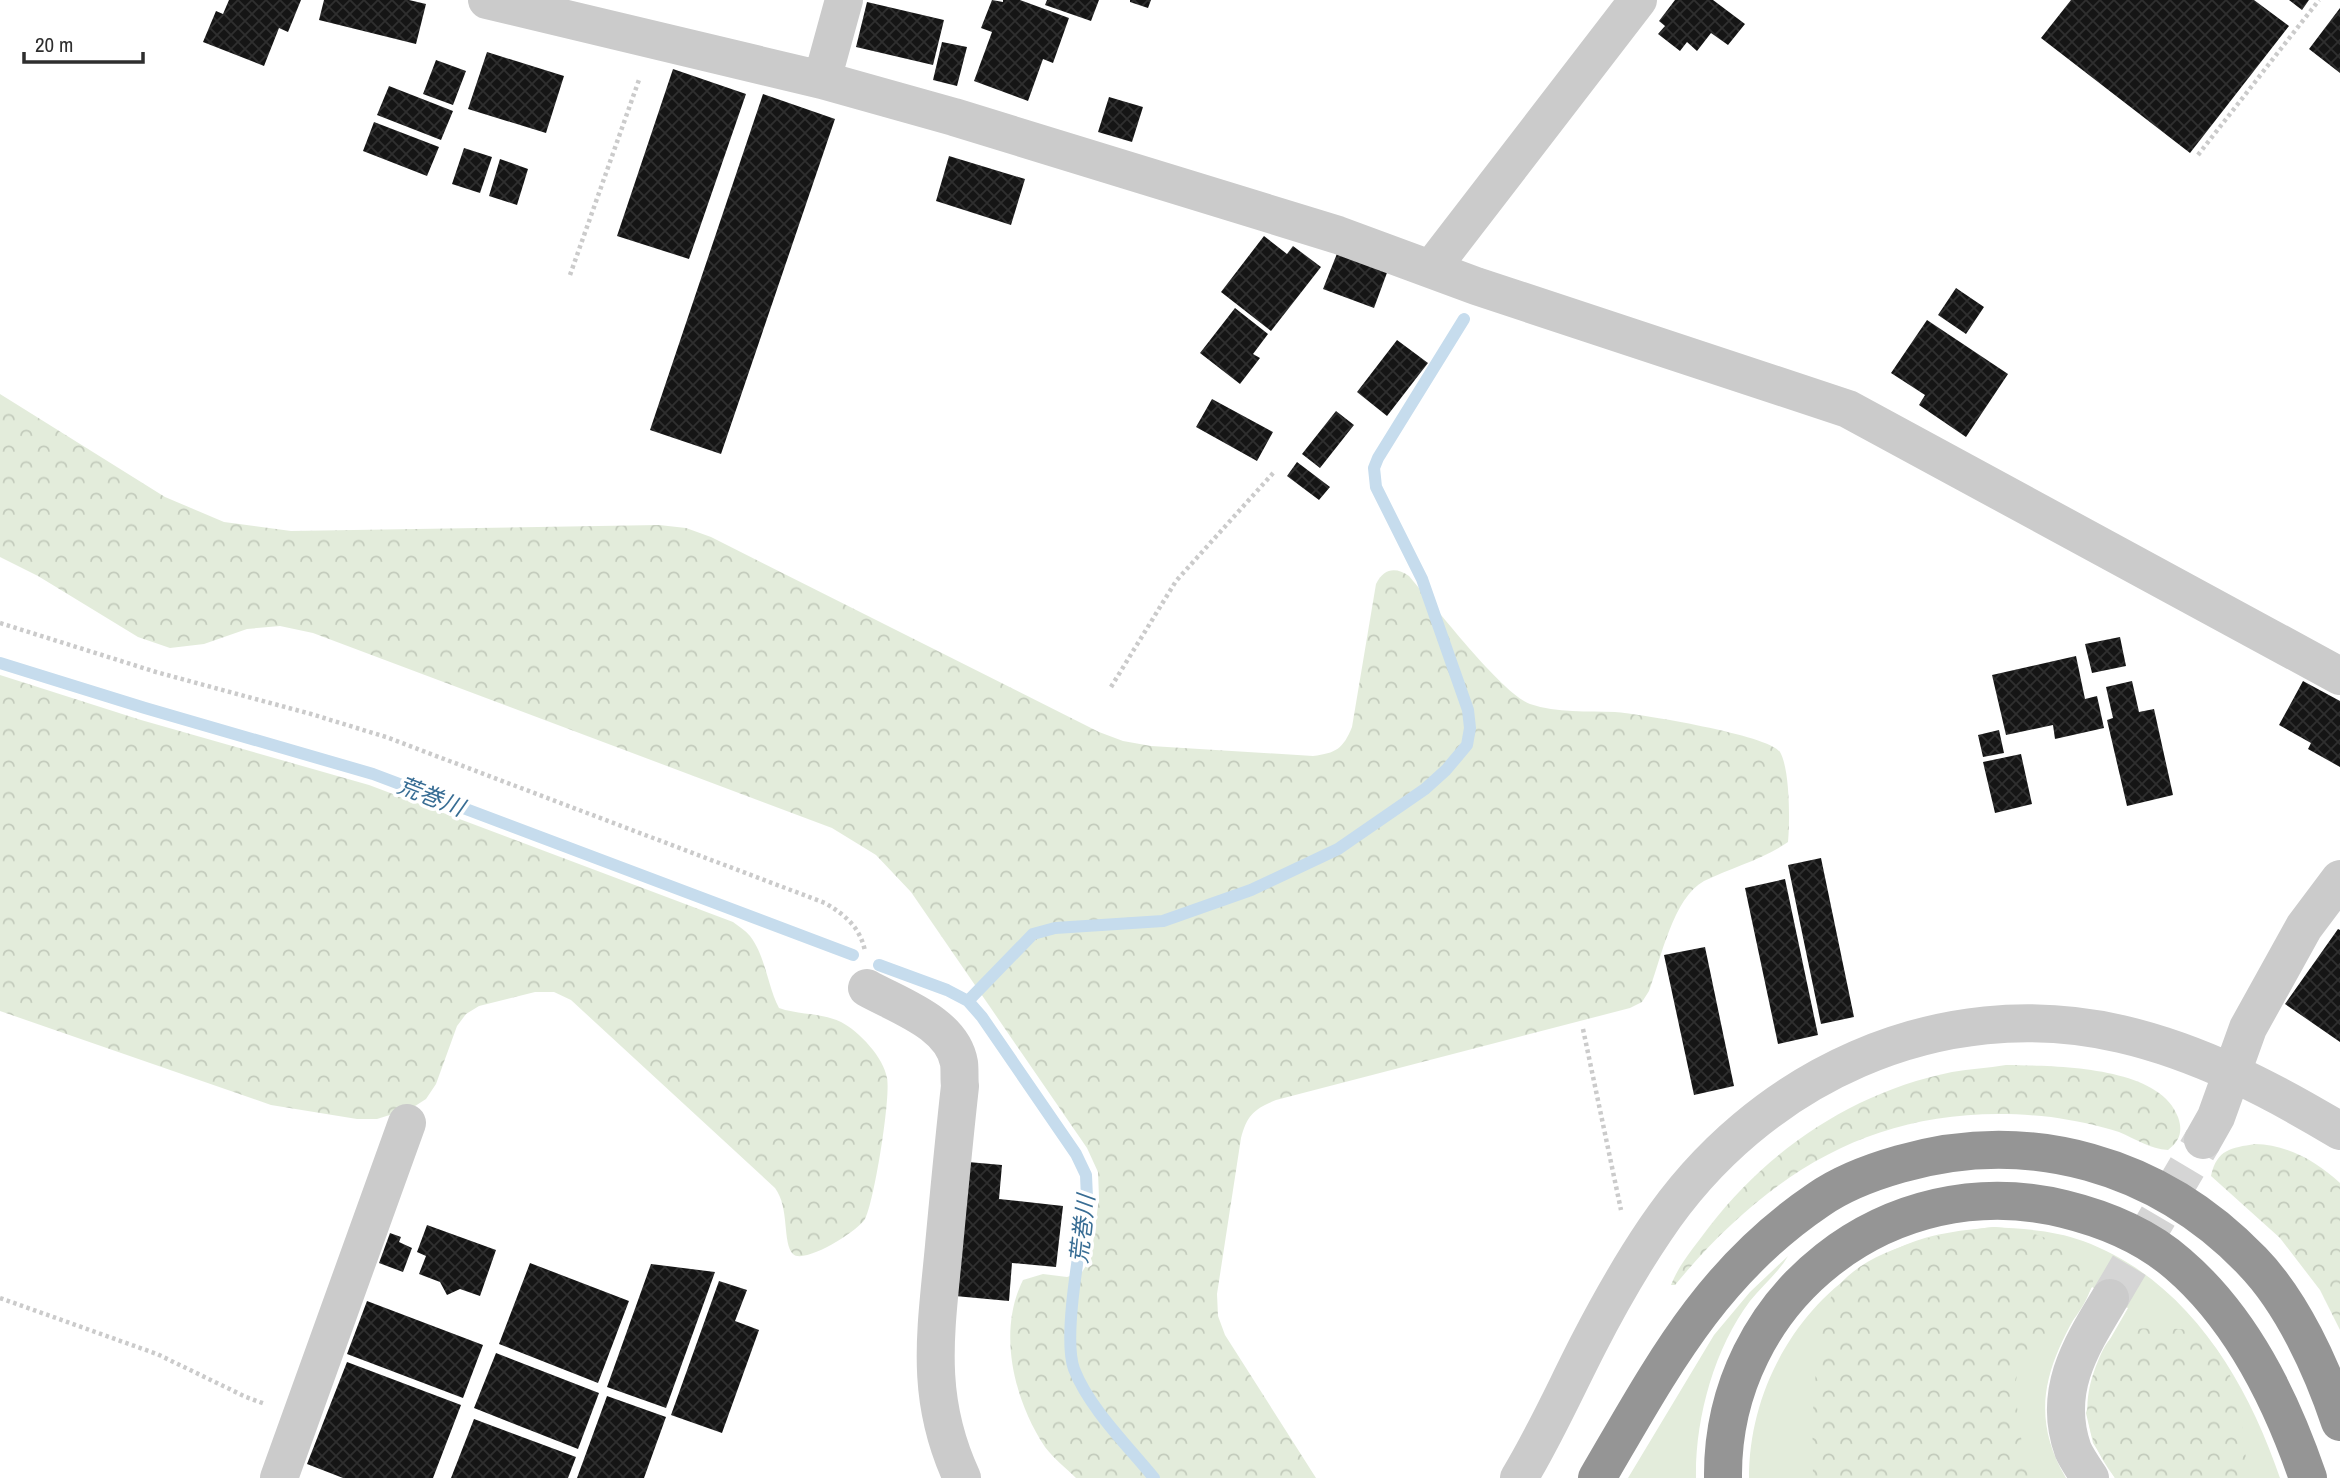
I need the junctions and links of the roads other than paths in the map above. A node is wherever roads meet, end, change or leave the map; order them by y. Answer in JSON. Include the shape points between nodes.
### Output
{"nodes":[{"id":1,"x":487,"y":0,"type":"edge"},
{"id":2,"x":844,"y":0,"type":"edge"},
{"id":3,"x":1638,"y":0,"type":"edge"},
{"id":4,"x":822,"y":80,"type":"junction"},
{"id":5,"x":1431,"y":269,"type":"junction"},
{"id":6,"x":2340,"y":676,"type":"edge"},
{"id":7,"x":2340,"y":879,"type":"edge"},
{"id":8,"x":867,"y":988,"type":"road end"},
{"id":9,"x":2232,"y":1073,"type":"junction"},
{"id":10,"x":407,"y":1123,"type":"dead end"},
{"id":11,"x":2340,"y":1131,"type":"edge"},
{"id":12,"x":2203,"y":1140,"type":"tunnel mouth"},
{"id":13,"x":2110,"y":1298,"type":"tunnel mouth"},
{"id":14,"x":2340,"y":1422,"type":"edge"},
{"id":15,"x":279,"y":1478,"type":"edge"},
{"id":16,"x":962,"y":1478,"type":"edge"},
{"id":17,"x":1519,"y":1478,"type":"edge"},
{"id":18,"x":1597,"y":1478,"type":"edge"},
{"id":19,"x":1723,"y":1478,"type":"edge"},
{"id":20,"x":2090,"y":1478,"type":"edge"},
{"id":21,"x":2308,"y":1478,"type":"edge"}],
"edges":[{"from":1,"to":4,"type":"street"},
{"from":2,"to":4,"type":"street"},
{"from":3,"to":5,"type":"street"},
{"from":4,"to":5,"type":"street","via":[[1338,235]]},
{"from":5,"to":6,"type":"street","via":[[1849,409]]},
{"from":7,"to":9,"type":"street","via":[[2285,959],[2248,1028]]},
{"from":8,"to":16,"type":"street","via":[[932,1024],[949,1040],[959,1062],[935,1377],[941,1421]]},
{"from":9,"to":11,"type":"street"},
{"from":9,"to":12,"type":"street"},
{"from":9,"to":17,"type":"street","via":[[2121,1034],[2062,1025],[2003,1024],[1945,1031],[1888,1046],[1833,1069],[1773,1105],[1695,1177],[1619,1287]]},
{"from":10,"to":15,"type":"street"},
{"from":13,"to":20,"type":"street","via":[[2068,1378],[2066,1414],[2073,1450]]},
{"from":14,"to":18,"type":"highway","via":[[2289,1310],[2254,1262],[2210,1222],[2160,1189],[2106,1166],[2048,1152],[1989,1149],[1930,1156],[1873,1172],[1820,1198],[1772,1234],[1730,1274],[1693,1320]]},
{"from":19,"to":21,"type":"highway","via":[[1727,1420],[1744,1367],[1771,1318],[1807,1275],[1852,1241],[1896,1219],[1944,1206],[1993,1200],[2042,1204],[2090,1215],[2135,1235],[2177,1263],[2212,1298],[2244,1341],[2272,1387]]}]}
